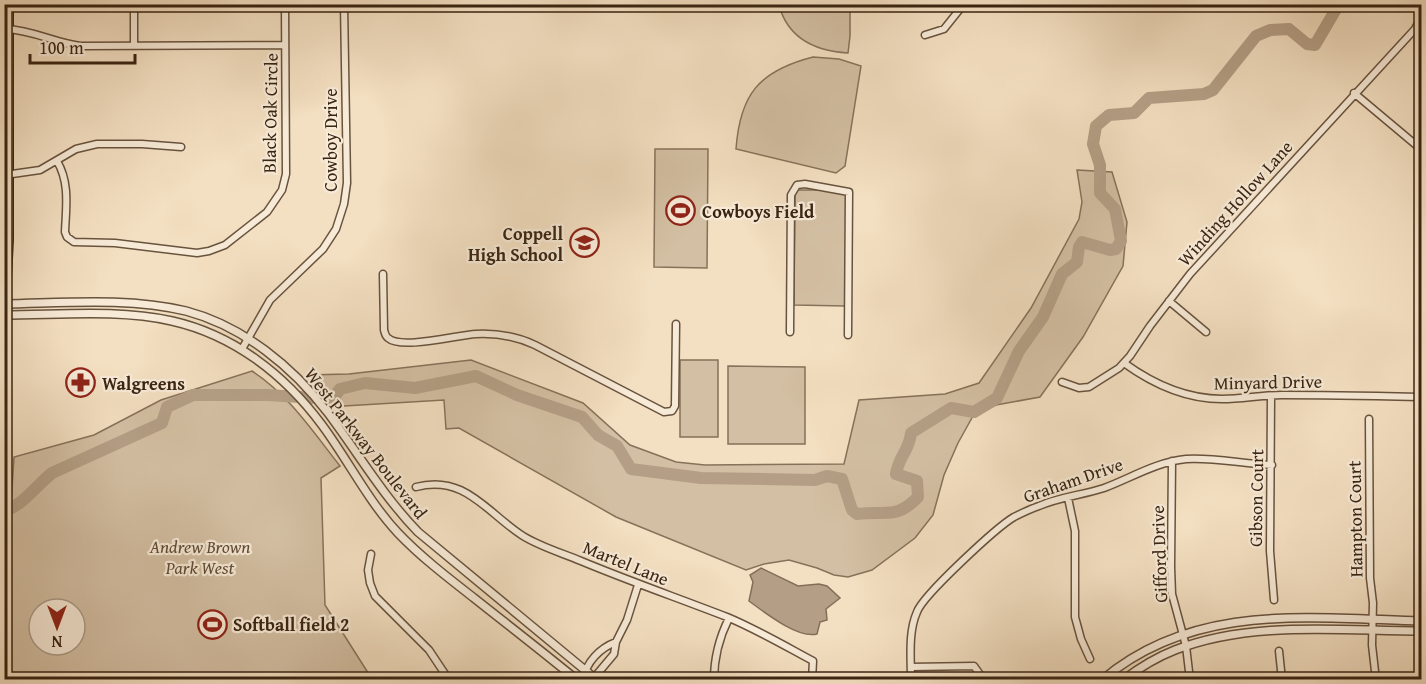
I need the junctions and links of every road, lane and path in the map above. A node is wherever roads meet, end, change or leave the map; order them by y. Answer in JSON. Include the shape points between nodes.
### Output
{"nodes":[{"id":1,"x":8,"y":4,"type":"edge"},
{"id":2,"x":134,"y":4,"type":"edge"},
{"id":3,"x":285,"y":4,"type":"edge"},
{"id":4,"x":344,"y":4,"type":"edge"},
{"id":5,"x":964,"y":4,"type":"edge"},
{"id":6,"x":1422,"y":16,"type":"edge"},
{"id":7,"x":1415,"y":28,"type":"junction"},
{"id":8,"x":6,"y":29,"type":"edge"},
{"id":9,"x":1422,"y":33,"type":"edge"},
{"id":10,"x":925,"y":35,"type":"dead end"},
{"id":11,"x":285,"y":45,"type":"junction"},
{"id":12,"x":134,"y":46,"type":"junction"},
{"id":13,"x":1354,"y":93,"type":"junction"},
{"id":14,"x":181,"y":147,"type":"dead end"},
{"id":15,"x":1422,"y":150,"type":"edge"},
{"id":16,"x":57,"y":161,"type":"junction"},
{"id":17,"x":6,"y":175,"type":"edge"},
{"id":18,"x":383,"y":274,"type":"dead end"},
{"id":19,"x":1169,"y":301,"type":"junction"},
{"id":20,"x":5,"y":304,"type":"edge"},
{"id":21,"x":4,"y":315,"type":"edge"},
{"id":22,"x":676,"y":324,"type":"dead end"},
{"id":23,"x":789,"y":332,"type":"dead end"},
{"id":24,"x":1206,"y":332,"type":"dead end"},
{"id":25,"x":848,"y":335,"type":"dead end"},
{"id":26,"x":248,"y":339,"type":"junction"},
{"id":27,"x":242,"y":349,"type":"junction"},
{"id":28,"x":1124,"y":363,"type":"junction"},
{"id":29,"x":1062,"y":382,"type":"dead end"},
{"id":30,"x":1271,"y":396,"type":"junction"},
{"id":31,"x":1422,"y":397,"type":"edge"},
{"id":32,"x":1369,"y":419,"type":"dead end"},
{"id":33,"x":1172,"y":462,"type":"junction"},
{"id":34,"x":1272,"y":465,"type":"junction"},
{"id":35,"x":416,"y":487,"type":"dead end"},
{"id":36,"x":1068,"y":498,"type":"junction"},
{"id":37,"x":371,"y":554,"type":"dead end"},
{"id":38,"x":638,"y":585,"type":"junction"},
{"id":39,"x":1274,"y":600,"type":"dead end"},
{"id":40,"x":729,"y":618,"type":"junction"},
{"id":41,"x":1373,"y":619,"type":"junction"},
{"id":42,"x":1422,"y":621,"type":"edge"},
{"id":43,"x":1372,"y":631,"type":"junction"},
{"id":44,"x":1422,"y":631,"type":"edge"},
{"id":45,"x":1183,"y":634,"type":"junction"},
{"id":46,"x":616,"y":642,"type":"junction"},
{"id":47,"x":1186,"y":646,"type":"junction"},
{"id":48,"x":1280,"y":651,"type":"dead end"},
{"id":49,"x":1090,"y":659,"type":"dead end"},
{"id":50,"x":911,"y":667,"type":"junction"},
{"id":51,"x":585,"y":670,"type":"junction"},
{"id":52,"x":595,"y":679,"type":"edge"},
{"id":53,"x":449,"y":680,"type":"edge"},
{"id":54,"x":577,"y":680,"type":"edge"},
{"id":55,"x":584,"y":680,"type":"edge"},
{"id":56,"x":714,"y":680,"type":"edge"},
{"id":57,"x":812,"y":680,"type":"edge"},
{"id":58,"x":911,"y":680,"type":"edge"},
{"id":59,"x":984,"y":680,"type":"edge"},
{"id":60,"x":1102,"y":680,"type":"edge"},
{"id":61,"x":1124,"y":680,"type":"edge"},
{"id":62,"x":1190,"y":680,"type":"edge"},
{"id":63,"x":1282,"y":680,"type":"edge"},
{"id":64,"x":1376,"y":680,"type":"edge"}],
"edges":[{"from":1,"to":8,"type":"main road"},
{"from":2,"to":12,"type":"street"},
{"from":3,"to":11,"type":"street","name":"Black Oak Circle"},
{"from":4,"to":26,"type":"street","name":"Cowboy Drive","via":[[344,204],[336,229],[323,249],[277,291]]},
{"from":5,"to":10,"type":"street","via":[[944,29]]},
{"from":6,"to":7,"type":"street","name":"Winding Hollow Lane"},
{"from":7,"to":9,"type":"street"},
{"from":7,"to":13,"type":"street","name":"Winding Hollow Lane"},
{"from":8,"to":12,"type":"street","via":[[35,33],[65,44]]},
{"from":8,"to":17,"type":"main road"},
{"from":11,"to":12,"type":"street"},
{"from":11,"to":16,"type":"street","name":"Black Oak Circle","via":[[286,174],[282,190],[267,212],[225,245],[196,253],[74,242],[65,232],[66,184]]},
{"from":13,"to":15,"type":"street"},
{"from":13,"to":19,"type":"street","name":"Winding Hollow Lane"},
{"from":14,"to":16,"type":"street","via":[[97,144],[76,149]]},
{"from":16,"to":17,"type":"street","via":[[40,170]]},
{"from":17,"to":20,"type":"main road"},
{"from":18,"to":22,"type":"street","via":[[384,330],[393,340],[408,343],[476,334],[517,338],[663,412],[672,411],[675,406]]},
{"from":19,"to":24,"type":"street"},
{"from":19,"to":28,"type":"street","name":"Winding Hollow Lane"},
{"from":20,"to":21,"type":"main road"},
{"from":20,"to":26,"type":"street","name":"West Parkway Boulevard","via":[[134,304],[185,311]]},
{"from":21,"to":27,"type":"street","name":"West Parkway Boulevard","via":[[149,318],[192,327]]},
{"from":23,"to":25,"type":"street","via":[[791,195],[798,185],[806,184],[849,192]]},
{"from":26,"to":27,"type":"street","name":"Cowboy Drive"},
{"from":26,"to":51,"type":"street","name":"West Parkway Boulevard","via":[[281,362],[327,412],[394,507],[418,532]]},
{"from":27,"to":54,"type":"street","name":"West Parkway Boulevard","via":[[277,376],[311,412],[397,532],[425,559]]},
{"from":28,"to":29,"type":"street","name":"Winding Hollow Lane","via":[[1089,387]]},
{"from":28,"to":30,"type":"street","name":"Minyard Drive","via":[[1154,382],[1202,398]]},
{"from":30,"to":31,"type":"street","name":"Minyard Drive"},
{"from":30,"to":34,"type":"street","name":"Gibson Court"},
{"from":32,"to":41,"type":"street","name":"Hampton Court"},
{"from":33,"to":34,"type":"street","name":"Graham Drive","via":[[1204,459]]},
{"from":33,"to":36,"type":"street","name":"Graham Drive"},
{"from":33,"to":45,"type":"street","name":"Gifford Drive","via":[[1172,585]]},
{"from":34,"to":39,"type":"street","name":"Gibson Court","via":[[1270,550]]},
{"from":35,"to":38,"type":"street","name":"Martel Lane","via":[[429,483],[460,489],[535,542]]},
{"from":36,"to":49,"type":"street","via":[[1075,531],[1075,617]]},
{"from":36,"to":50,"type":"street","name":"Graham Drive","via":[[1041,504],[1013,518],[936,586],[916,613]]},
{"from":37,"to":53,"type":"street","via":[[368,570],[375,596],[429,650]]},
{"from":38,"to":40,"type":"street","name":"Martel Lane"},
{"from":38,"to":46,"type":"street"},
{"from":40,"to":56,"type":"street","via":[[720,636]]},
{"from":40,"to":57,"type":"street","name":"Martel Lane","via":[[813,661]]},
{"from":41,"to":42,"type":"street"},
{"from":41,"to":43,"type":"street","name":"Hampton Court"},
{"from":41,"to":45,"type":"street","via":[[1246,619]]},
{"from":43,"to":44,"type":"street"},
{"from":43,"to":47,"type":"street","via":[[1252,631]]},
{"from":43,"to":64,"type":"street","name":"Hampton Court"},
{"from":45,"to":47,"type":"street","name":"Gifford Drive"},
{"from":45,"to":60,"type":"street","via":[[1137,655]]},
{"from":46,"to":51,"type":"street","via":[[603,647]]},
{"from":46,"to":52,"type":"street","via":[[614,654]]},
{"from":47,"to":61,"type":"street"},
{"from":47,"to":62,"type":"street","name":"Gifford Drive"},
{"from":48,"to":63,"type":"street"},
{"from":50,"to":58,"type":"street","name":"Graham Drive"},
{"from":50,"to":59,"type":"street","via":[[974,666]]},
{"from":51,"to":52,"type":"street","name":"West Parkway Boulevard"},
{"from":51,"to":55,"type":"street"}]}
